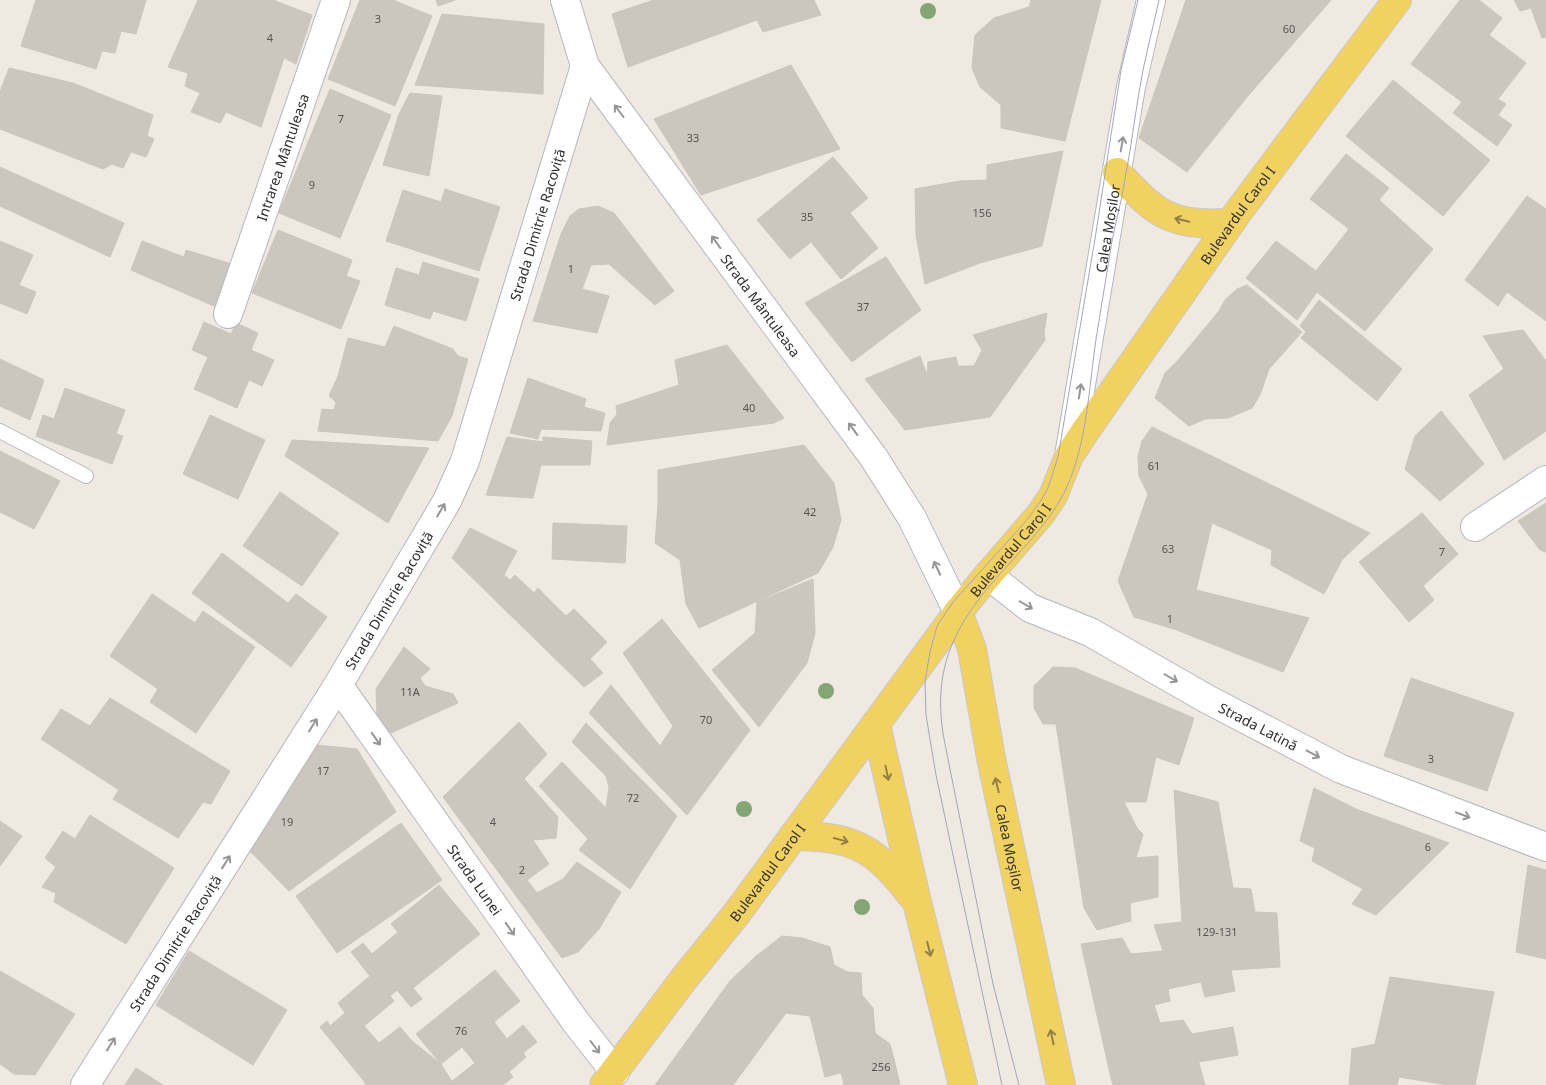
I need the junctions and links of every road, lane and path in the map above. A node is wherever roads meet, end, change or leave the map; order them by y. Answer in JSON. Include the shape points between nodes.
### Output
{"nodes":[{"id":1,"x":336,"y":0,"type":"edge"},
{"id":2,"x":565,"y":0,"type":"edge"},
{"id":3,"x":1151,"y":0,"type":"edge"},
{"id":4,"x":1396,"y":0,"type":"edge"},
{"id":5,"x":585,"y":66,"type":"junction"},
{"id":6,"x":1117,"y":172,"type":"junction"},
{"id":7,"x":1230,"y":223,"type":"junction"},
{"id":8,"x":228,"y":314,"type":"dead end"},
{"id":9,"x":0,"y":431,"type":"edge"},
{"id":10,"x":1069,"y":456,"type":"junction"},
{"id":11,"x":86,"y":476,"type":"dead end"},
{"id":12,"x":1546,"y":480,"type":"edge"},
{"id":13,"x":1475,"y":527,"type":"dead end"},
{"id":14,"x":988,"y":575,"type":"junction"},
{"id":15,"x":958,"y":612,"type":"junction"},
{"id":16,"x":338,"y":685,"type":"junction"},
{"id":17,"x":876,"y":725,"type":"junction"},
{"id":18,"x":793,"y":836,"type":"junction"},
{"id":19,"x":1546,"y":847,"type":"edge"},
{"id":20,"x":917,"y":902,"type":"junction"},
{"id":21,"x":609,"y":1079,"type":"edge"},
{"id":22,"x":85,"y":1085,"type":"edge"},
{"id":23,"x":963,"y":1085,"type":"edge"},
{"id":24,"x":1062,"y":1085,"type":"edge"}],
"edges":[{"from":1,"to":8,"type":"street","name":"Intrarea Mântuleasa"},
{"from":2,"to":5,"type":"street","name":"Strada Mântuleasa"},
{"from":6,"to":3,"type":"street","name":"Calea Moșilor","one_way":true,"via":[[1131,87]]},
{"from":4,"to":7,"type":"main road","name":"Bulevardul Carol I"},
{"from":15,"to":5,"type":"street","name":"Strada Mântuleasa","one_way":true,"via":[[912,518],[874,458]]},
{"from":16,"to":5,"type":"street","name":"Strada Dimitrie Racoviță","one_way":true,"via":[[447,501],[465,461]]},
{"from":7,"to":6,"type":"main road","one_way":true,"via":[[1180,221],[1164,215],[1146,202]]},
{"from":10,"to":6,"type":"street","name":"Calea Moșilor","one_way":true},
{"from":7,"to":10,"type":"main road","name":"Bulevardul Carol I"},
{"from":9,"to":11,"type":"lane"},
{"from":10,"to":14,"type":"main road","name":"Bulevardul Carol I","via":[[1053,496]]},
{"from":12,"to":13,"type":"street"},
{"from":14,"to":15,"type":"main road","name":"Bulevardul Carol I"},
{"from":14,"to":19,"type":"street","name":"Strada Latină","one_way":true,"via":[[1030,608],[1090,632],[1207,699],[1341,769]]},
{"from":15,"to":17,"type":"main road","name":"Bulevardul Carol I"},
{"from":24,"to":15,"type":"main road","name":"Calea Moșilor","one_way":true,"via":[[991,758],[972,650]]},
{"from":16,"to":21,"type":"street","name":"Strada Lunei","one_way":true,"via":[[575,1021]]},
{"from":22,"to":16,"type":"street","name":"Strada Dimitrie Racoviță","one_way":true},
{"from":17,"to":18,"type":"main road","name":"Bulevardul Carol I"},
{"from":17,"to":20,"type":"main road","one_way":true},
{"from":18,"to":20,"type":"main road","one_way":true,"via":[[833,838],[869,851],[896,874]]},
{"from":18,"to":21,"type":"main road","name":"Bulevardul Carol I"},
{"from":20,"to":23,"type":"main road","one_way":true}]}
